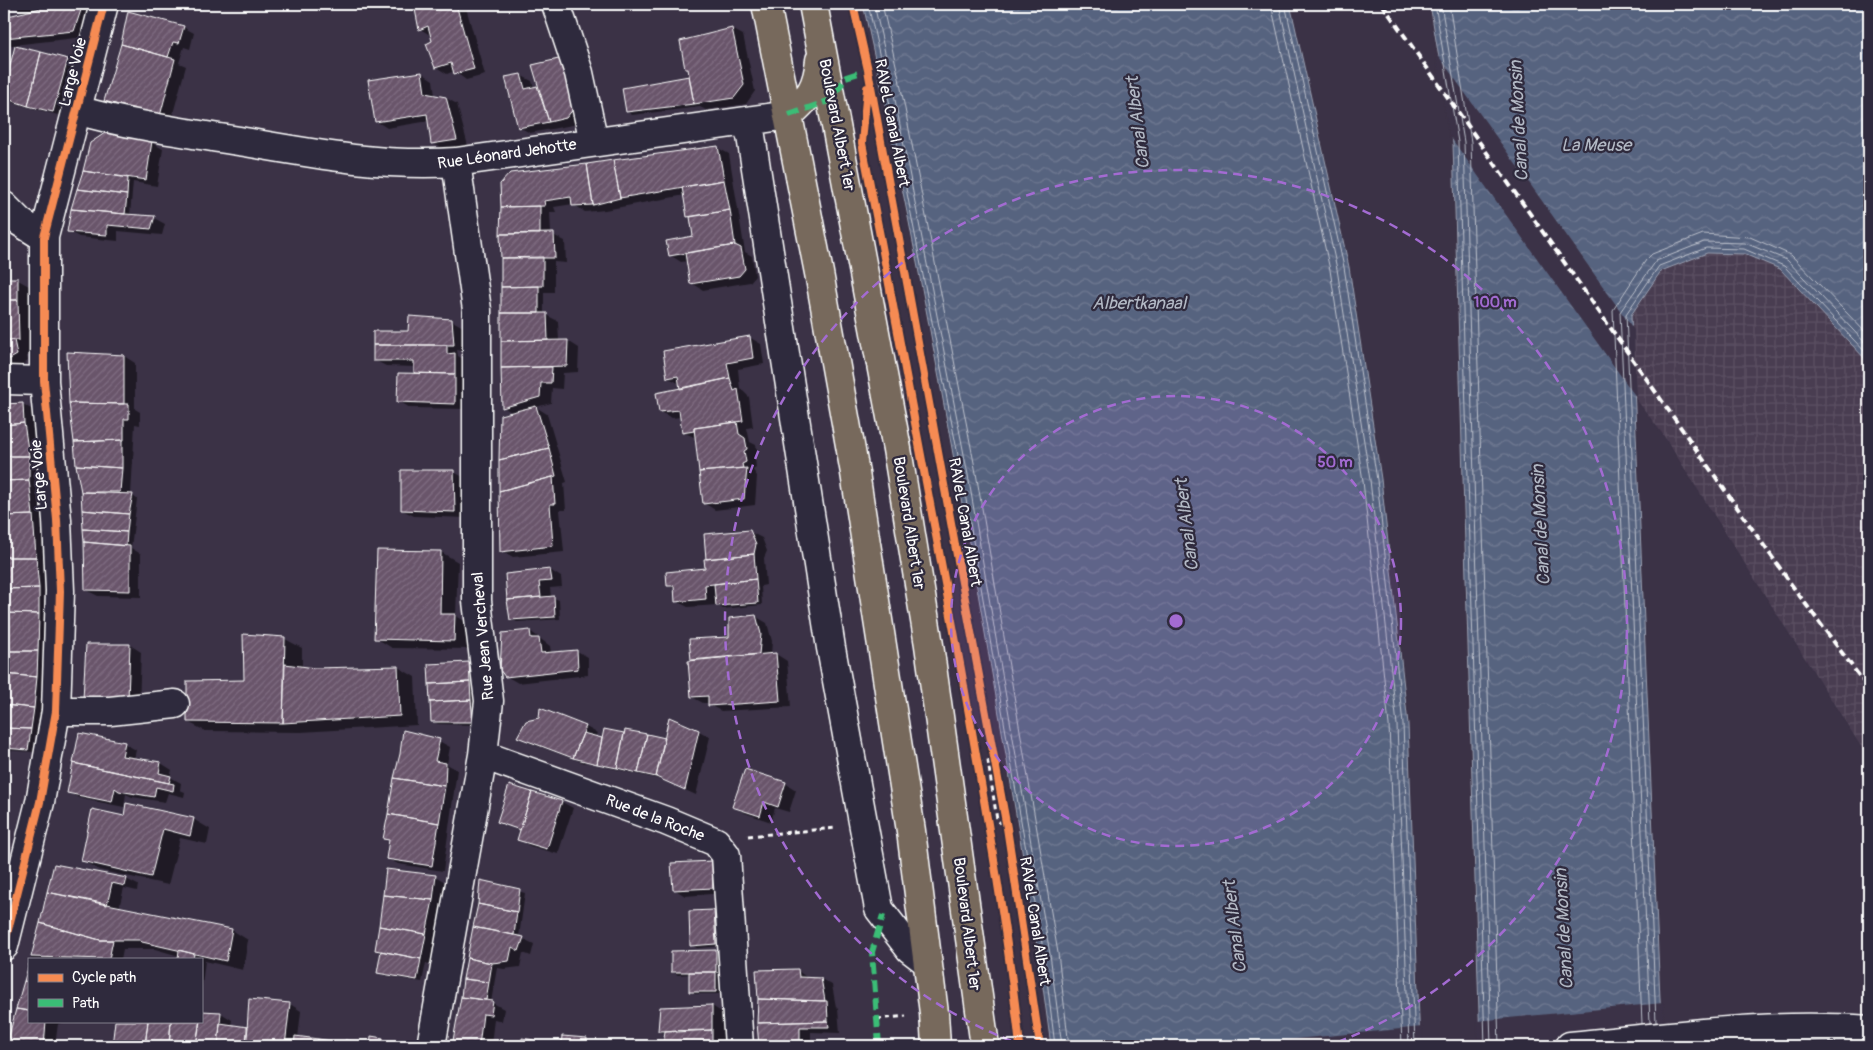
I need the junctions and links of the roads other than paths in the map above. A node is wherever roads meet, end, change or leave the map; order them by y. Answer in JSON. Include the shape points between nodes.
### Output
{"nodes":[{"id":1,"x":104,"y":4,"type":"edge"},
{"id":2,"x":556,"y":4,"type":"edge"},
{"id":3,"x":766,"y":4,"type":"edge"},
{"id":4,"x":813,"y":4,"type":"edge"},
{"id":5,"x":822,"y":48,"type":"junction"},
{"id":6,"x":77,"y":110,"type":"junction"},
{"id":7,"x":789,"y":115,"type":"junction"},
{"id":8,"x":746,"y":122,"type":"junction"},
{"id":9,"x":594,"y":142,"type":"junction"},
{"id":10,"x":456,"y":162,"type":"junction"},
{"id":11,"x":4,"y":206,"type":"edge"},
{"id":12,"x":44,"y":237,"type":"junction"},
{"id":13,"x":4,"y":380,"type":"edge"},
{"id":14,"x":44,"y":381,"type":"junction"},
{"id":15,"x":175,"y":704,"type":"dead end"},
{"id":16,"x":56,"y":712,"type":"junction"},
{"id":17,"x":483,"y":755,"type":"junction"},
{"id":18,"x":4,"y":946,"type":"edge"},
{"id":19,"x":926,"y":962,"type":"junction"},
{"id":20,"x":1869,"y":1030,"type":"edge"},
{"id":21,"x":431,"y":1046,"type":"edge"},
{"id":22,"x":739,"y":1046,"type":"edge"},
{"id":23,"x":936,"y":1046,"type":"edge"},
{"id":24,"x":985,"y":1046,"type":"edge"},
{"id":25,"x":1570,"y":1046,"type":"edge"}],
"edges":[{"from":1,"to":6,"type":"street","name":"Large Voie"},
{"from":2,"to":9,"type":"street","via":[[579,73]]},
{"from":3,"to":7,"type":"main road"},
{"from":4,"to":5,"type":"main road","name":"Boulevard Albert 1er"},
{"from":5,"to":7,"type":"main road","via":[[818,82]]},
{"from":5,"to":24,"type":"main road","name":"Boulevard Albert 1er","via":[[898,449]]},
{"from":6,"to":10,"type":"street","name":"Rue Léonard Jehotte","via":[[119,122],[329,156],[425,164]]},
{"from":6,"to":12,"type":"street","name":"Large Voie"},
{"from":7,"to":8,"type":"street","name":"Rue Léonard Jehotte"},
{"from":7,"to":19,"type":"main road","via":[[856,482],[911,831]]},
{"from":8,"to":9,"type":"street","name":"Rue Léonard Jehotte"},
{"from":8,"to":19,"type":"street","via":[[751,136],[831,648],[879,910],[910,949]]},
{"from":9,"to":10,"type":"street","name":"Rue Léonard Jehotte"},
{"from":10,"to":17,"type":"street","name":"Rue Jean Vercheval","via":[[477,310],[477,601],[489,701]]},
{"from":11,"to":12,"type":"street","via":[[20,222]]},
{"from":12,"to":14,"type":"street","name":"Large Voie"},
{"from":13,"to":14,"type":"street"},
{"from":14,"to":16,"type":"street","name":"Large Voie","via":[[60,591]]},
{"from":15,"to":16,"type":"street","via":[[110,711]]},
{"from":16,"to":18,"type":"street","name":"Large Voie","via":[[40,802]]},
{"from":17,"to":21,"type":"street","name":"Rue Jean Vercheval"},
{"from":17,"to":22,"type":"street","name":"Rue de la Roche","via":[[716,842],[726,855]]},
{"from":19,"to":23,"type":"main road"},
{"from":20,"to":25,"type":"street","via":[[1824,1026],[1761,1028]]}]}
